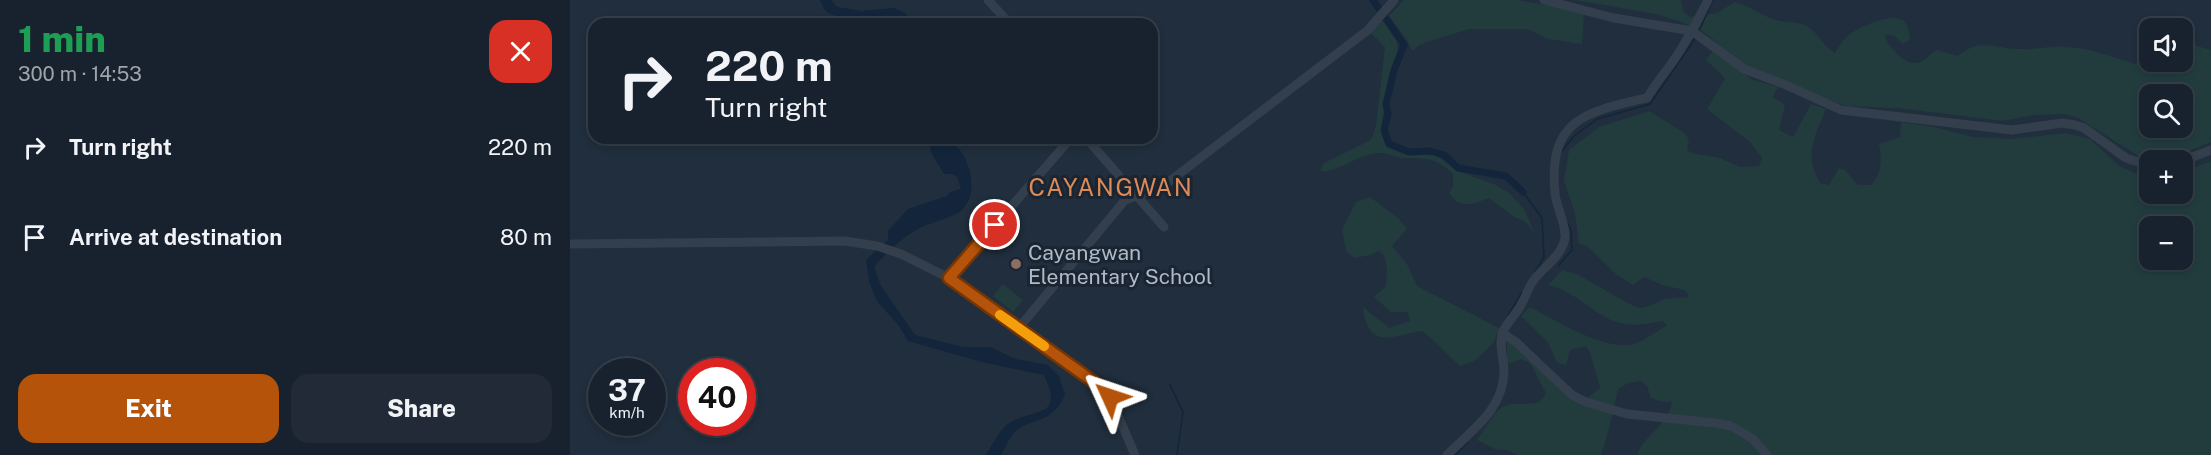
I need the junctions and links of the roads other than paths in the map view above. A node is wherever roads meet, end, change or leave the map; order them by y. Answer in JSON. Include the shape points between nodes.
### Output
{"nodes":[{"id":1,"x":988,"y":0,"type":"edge"},
{"id":2,"x":1394,"y":0,"type":"edge"},
{"id":3,"x":1544,"y":0,"type":"edge"},
{"id":4,"x":1708,"y":0,"type":"edge"},
{"id":5,"x":1005,"y":18,"type":"edge"},
{"id":6,"x":1692,"y":32,"type":"junction"},
{"id":7,"x":1066,"y":144,"type":"edge"},
{"id":8,"x":1091,"y":144,"type":"edge"},
{"id":9,"x":2211,"y":150,"type":"edge"},
{"id":10,"x":2193,"y":157,"type":"edge"},
{"id":11,"x":2139,"y":162,"type":"edge"},
{"id":12,"x":1136,"y":195,"type":"junction"},
{"id":13,"x":1164,"y":226,"type":"dead end"},
{"id":14,"x":570,"y":244,"type":"edge"},
{"id":15,"x":949,"y":278,"type":"junction"},
{"id":16,"x":1018,"y":329,"type":"junction"},
{"id":17,"x":1503,"y":333,"type":"junction"},
{"id":18,"x":1135,"y":455,"type":"edge"},
{"id":19,"x":1447,"y":455,"type":"edge"},
{"id":20,"x":1767,"y":455,"type":"edge"}],
"edges":[{"from":1,"to":5,"type":"street"},
{"from":2,"to":12,"type":"street","via":[[1368,30],[1162,187]]},
{"from":3,"to":6,"type":"street"},
{"from":4,"to":6,"type":"street"},
{"from":6,"to":11,"type":"street","via":[[1744,69],[1841,110],[2012,130],[2062,123],[2075,125]]},
{"from":6,"to":17,"type":"street","via":[[1647,98],[1594,110],[1560,138],[1553,159],[1555,194],[1565,237],[1560,252],[1533,281]]},
{"from":7,"to":15,"type":"street"},
{"from":8,"to":12,"type":"street"},
{"from":9,"to":10,"type":"street"},
{"from":12,"to":13,"type":"street"},
{"from":12,"to":16,"type":"street","via":[[1125,200]]},
{"from":14,"to":15,"type":"street","via":[[845,241],[901,254]]},
{"from":15,"to":16,"type":"street"},
{"from":16,"to":18,"type":"street","via":[[1110,397]]},
{"from":17,"to":19,"type":"street","via":[[1504,371],[1499,400],[1490,414]]},
{"from":17,"to":20,"type":"street","via":[[1572,395],[1586,402],[1626,414],[1731,426]]}]}
